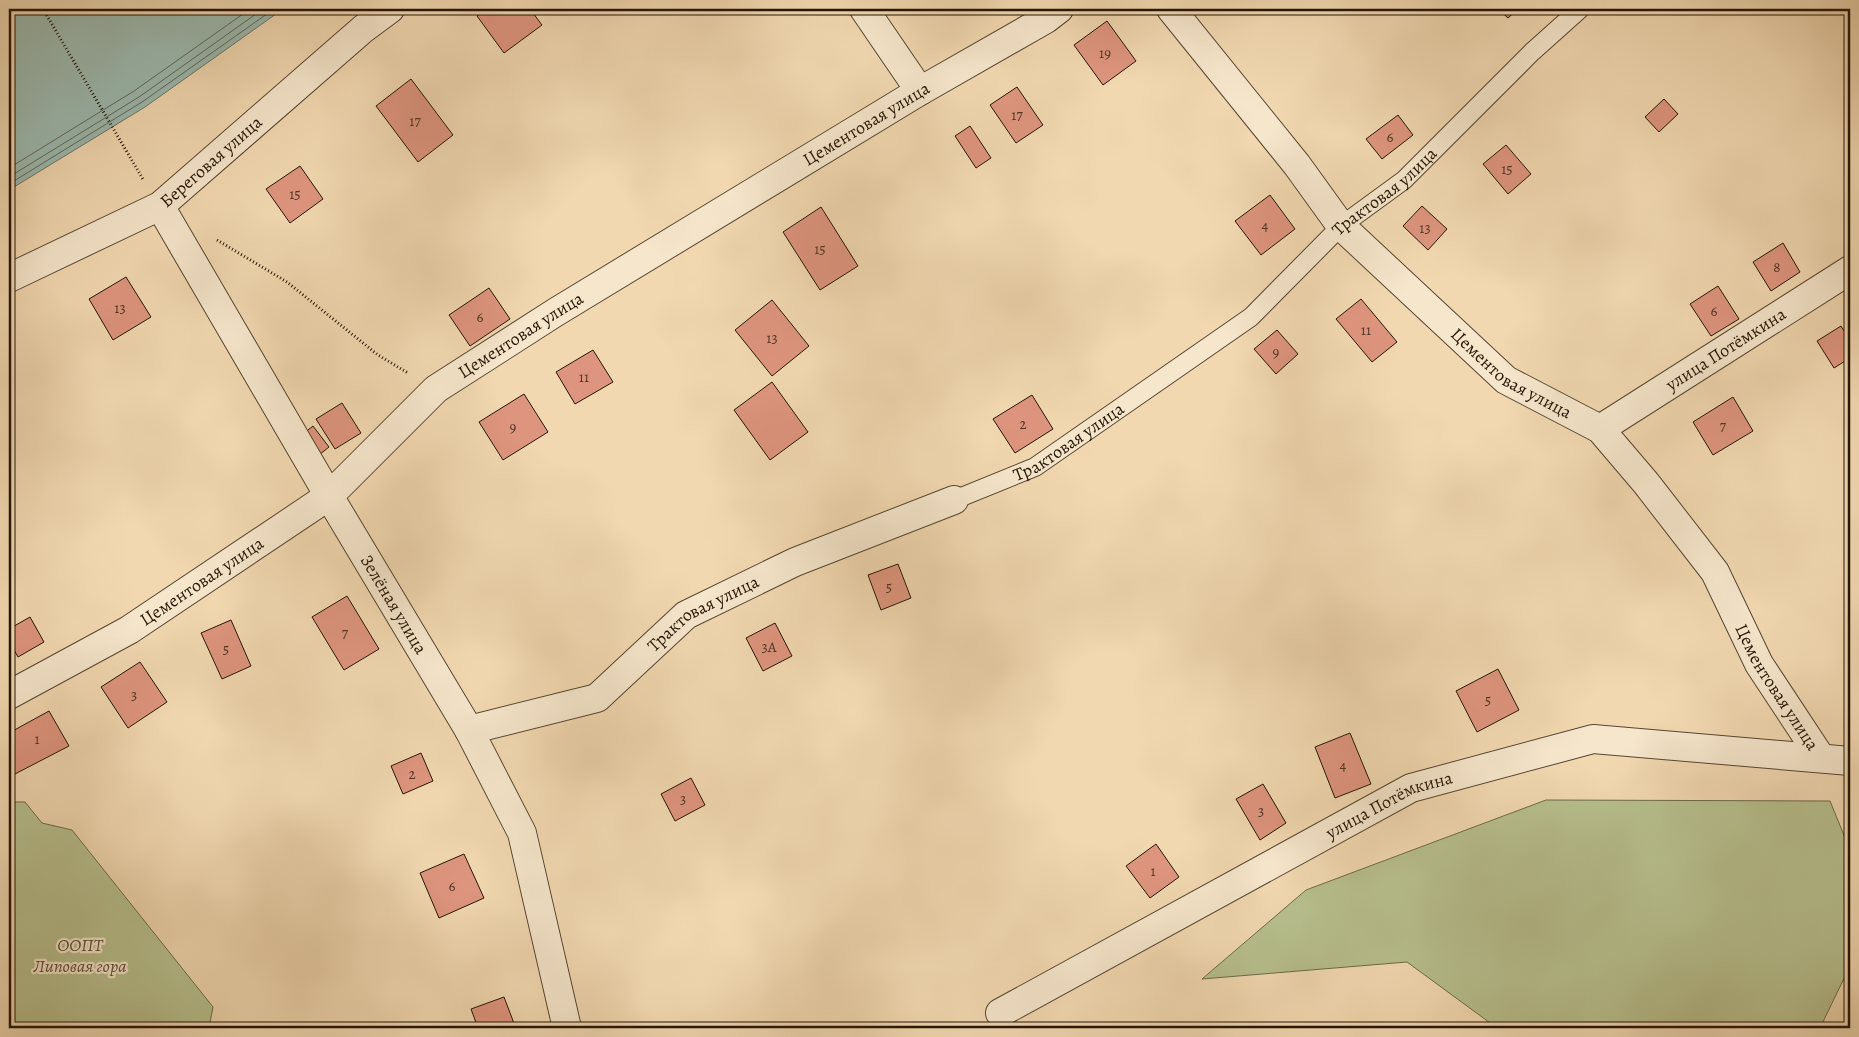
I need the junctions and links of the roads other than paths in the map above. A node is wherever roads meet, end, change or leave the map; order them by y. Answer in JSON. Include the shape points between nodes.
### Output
{"nodes":[{"id":1,"x":390,"y":9,"type":"edge"},
{"id":2,"x":864,"y":9,"type":"edge"},
{"id":3,"x":1059,"y":9,"type":"edge"},
{"id":4,"x":1171,"y":9,"type":"edge"},
{"id":5,"x":1580,"y":9,"type":"edge"},
{"id":6,"x":920,"y":91,"type":"junction"},
{"id":7,"x":160,"y":206,"type":"junction"},
{"id":8,"x":1341,"y":226,"type":"junction"},
{"id":9,"x":1850,"y":270,"type":"edge"},
{"id":10,"x":9,"y":278,"type":"edge"},
{"id":11,"x":1600,"y":429,"type":"junction"},
{"id":12,"x":329,"y":496,"type":"junction"},
{"id":13,"x":954,"y":500,"type":"joint"},
{"id":14,"x":9,"y":696,"type":"edge"},
{"id":15,"x":469,"y":730,"type":"junction"},
{"id":16,"x":1821,"y":758,"type":"junction"},
{"id":17,"x":1850,"y":761,"type":"edge"},
{"id":18,"x":1000,"y":1013,"type":"dead end"},
{"id":19,"x":568,"y":1028,"type":"edge"}],
"edges":[{"from":1,"to":7,"type":"street","name":"Береговая улица"},
{"from":2,"to":6,"type":"street"},
{"from":3,"to":6,"type":"street","name":"Цементовая улица"},
{"from":4,"to":8,"type":"street","name":"Цементовая улица","via":[[1297,164]]},
{"from":5,"to":8,"type":"lane","name":"Трактовая улица","via":[[1532,52],[1404,180]]},
{"from":6,"to":12,"type":"street","name":"Цементовая улица","via":[[556,312],[436,389]]},
{"from":7,"to":10,"type":"street","name":"Береговая улица"},
{"from":7,"to":12,"type":"street","name":"Зелёная улица"},
{"from":8,"to":11,"type":"street","name":"Цементовая улица","via":[[1506,380]]},
{"from":8,"to":13,"type":"lane","name":"Трактовая улица","via":[[1251,317],[1035,467]]},
{"from":9,"to":11,"type":"street","name":"улица Потёмкина"},
{"from":11,"to":16,"type":"street","name":"Цементовая улица","via":[[1715,572],[1759,664]]},
{"from":12,"to":14,"type":"street","name":"Цементовая улица","via":[[128,630]]},
{"from":12,"to":15,"type":"street","name":"Зелёная улица"},
{"from":13,"to":15,"type":"street","name":"Трактовая улица","via":[[795,562],[686,615],[596,698]]},
{"from":15,"to":19,"type":"street","name":"Зелёная улица","via":[[522,833]]},
{"from":16,"to":17,"type":"street","name":"улица Потёмкина"},
{"from":16,"to":18,"type":"street","name":"улица Потёмкина","via":[[1593,740],[1411,788]]}]}
